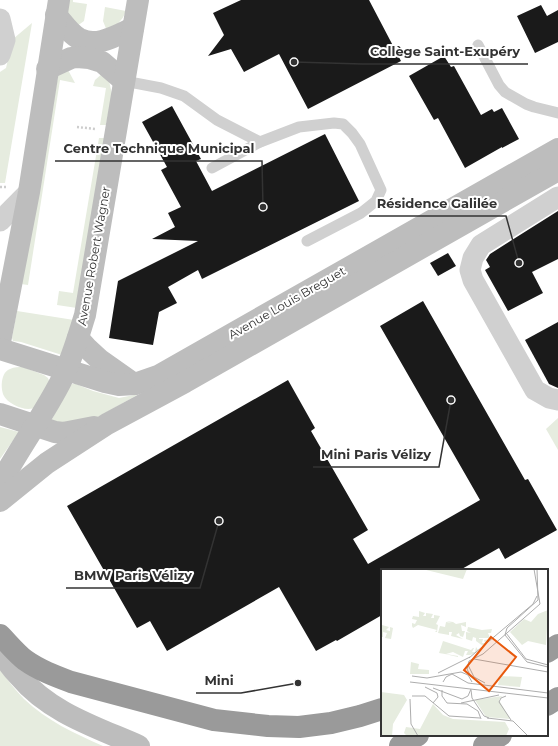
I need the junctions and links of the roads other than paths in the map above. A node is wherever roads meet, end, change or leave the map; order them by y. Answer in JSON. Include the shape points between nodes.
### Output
{"nodes":[{"id":1,"x":138,"y":0,"type":"edge"},
{"id":2,"x":57,"y":8,"type":"edge"},
{"id":3,"x":0,"y":19,"type":"edge"},
{"id":4,"x":133,"y":28,"type":"junction"},
{"id":5,"x":478,"y":45,"type":"dead end"},
{"id":6,"x":0,"y":55,"type":"edge"},
{"id":7,"x":47,"y":69,"type":"junction"},
{"id":8,"x":124,"y":81,"type":"junction"},
{"id":9,"x":558,"y":113,"type":"edge"},
{"id":10,"x":260,"y":142,"type":"junction"},
{"id":11,"x":558,"y":149,"type":"edge"},
{"id":12,"x":212,"y":168,"type":"dead end"},
{"id":13,"x":558,"y":170,"type":"edge"},
{"id":14,"x":29,"y":192,"type":"junction"},
{"id":15,"x":558,"y":197,"type":"edge"},
{"id":16,"x":0,"y":221,"type":"edge"},
{"id":17,"x":307,"y":241,"type":"dead end"},
{"id":18,"x":78,"y":338,"type":"junction"},
{"id":19,"x":0,"y":342,"type":"edge"},
{"id":20,"x":0,"y":350,"type":"edge"},
{"id":21,"x":66,"y":370,"type":"junction"},
{"id":22,"x":135,"y":384,"type":"junction"},
{"id":23,"x":558,"y":400,"type":"edge"},
{"id":24,"x":0,"y":414,"type":"edge"},
{"id":25,"x":107,"y":424,"type":"junction"},
{"id":26,"x":36,"y":426,"type":"junction"},
{"id":27,"x":0,"y":484,"type":"edge"},
{"id":28,"x":0,"y":501,"type":"edge"},
{"id":29,"x":558,"y":633,"type":"edge"},
{"id":30,"x":0,"y":635,"type":"edge"},
{"id":31,"x":548,"y":638,"type":"edge"},
{"id":32,"x":558,"y":645,"type":"edge"},
{"id":33,"x":0,"y":648,"type":"edge"},
{"id":34,"x":548,"y":651,"type":"edge"},
{"id":35,"x":558,"y":698,"type":"edge"},
{"id":36,"x":548,"y":704,"type":"edge"},
{"id":37,"x":381,"y":709,"type":"edge"},
{"id":38,"x":416,"y":736,"type":"edge"},
{"id":39,"x":499,"y":736,"type":"edge"},
{"id":40,"x":139,"y":746,"type":"edge"},
{"id":41,"x":400,"y":746,"type":"edge"},
{"id":42,"x":484,"y":746,"type":"edge"}],
"edges":[{"from":1,"to":4,"type":"main road","name":"Avenue Robert Wagner"},
{"from":2,"to":4,"type":"main road","via":[[68,29],[90,43],[105,40]]},
{"from":2,"to":7,"type":"main road"},
{"from":3,"to":6,"type":"street","via":[[5,40]]},
{"from":4,"to":8,"type":"main road","name":"Avenue Robert Wagner"},
{"from":5,"to":9,"type":"lane","via":[[505,92],[526,104]]},
{"from":7,"to":8,"type":"main road","via":[[71,58],[89,58],[102,62]]},
{"from":7,"to":14,"type":"main road"},
{"from":8,"to":10,"type":"lane","via":[[161,88],[184,96],[217,120]]},
{"from":8,"to":18,"type":"main road","name":"Avenue Robert Wagner","via":[[85,315]]},
{"from":10,"to":12,"type":"lane"},
{"from":10,"to":17,"type":"lane","via":[[300,127],[334,123],[343,124],[360,144],[381,190],[376,201],[361,213]]},
{"from":11,"to":22,"type":"main road","name":"Avenue Louis Breguet","via":[[178,365]]},
{"from":13,"to":25,"type":"main road","name":"Avenue Louis Breguet"},
{"from":14,"to":16,"type":"street"},
{"from":14,"to":19,"type":"main road"},
{"from":15,"to":23,"type":"street","via":[[481,245],[473,258],[470,270],[473,280],[535,390]]},
{"from":18,"to":21,"type":"main road","name":"Avenue Robert Wagner"},
{"from":18,"to":22,"type":"main road","via":[[100,360]]},
{"from":20,"to":21,"type":"main road","name":"Avenue Louis Breguet"},
{"from":21,"to":22,"type":"main road","name":"Avenue Louis Breguet","via":[[119,385]]},
{"from":21,"to":26,"type":"main road","name":"Avenue Robert Wagner"},
{"from":24,"to":26,"type":"main road"},
{"from":25,"to":26,"type":"main road","via":[[63,433]]},
{"from":25,"to":28,"type":"main road","via":[[47,463]]},
{"from":26,"to":27,"type":"main road","name":"Avenue Robert Wagner"},
{"from":29,"to":31,"type":"highway"},
{"from":30,"to":37,"type":"highway","via":[[24,659],[54,676],[214,720],[299,727],[331,723]]},
{"from":32,"to":34,"type":"highway"},
{"from":33,"to":40,"type":"main road","via":[[13,670],[26,685],[50,705]]},
{"from":35,"to":36,"type":"highway"},
{"from":38,"to":41,"type":"highway"},
{"from":39,"to":42,"type":"highway"}]}
